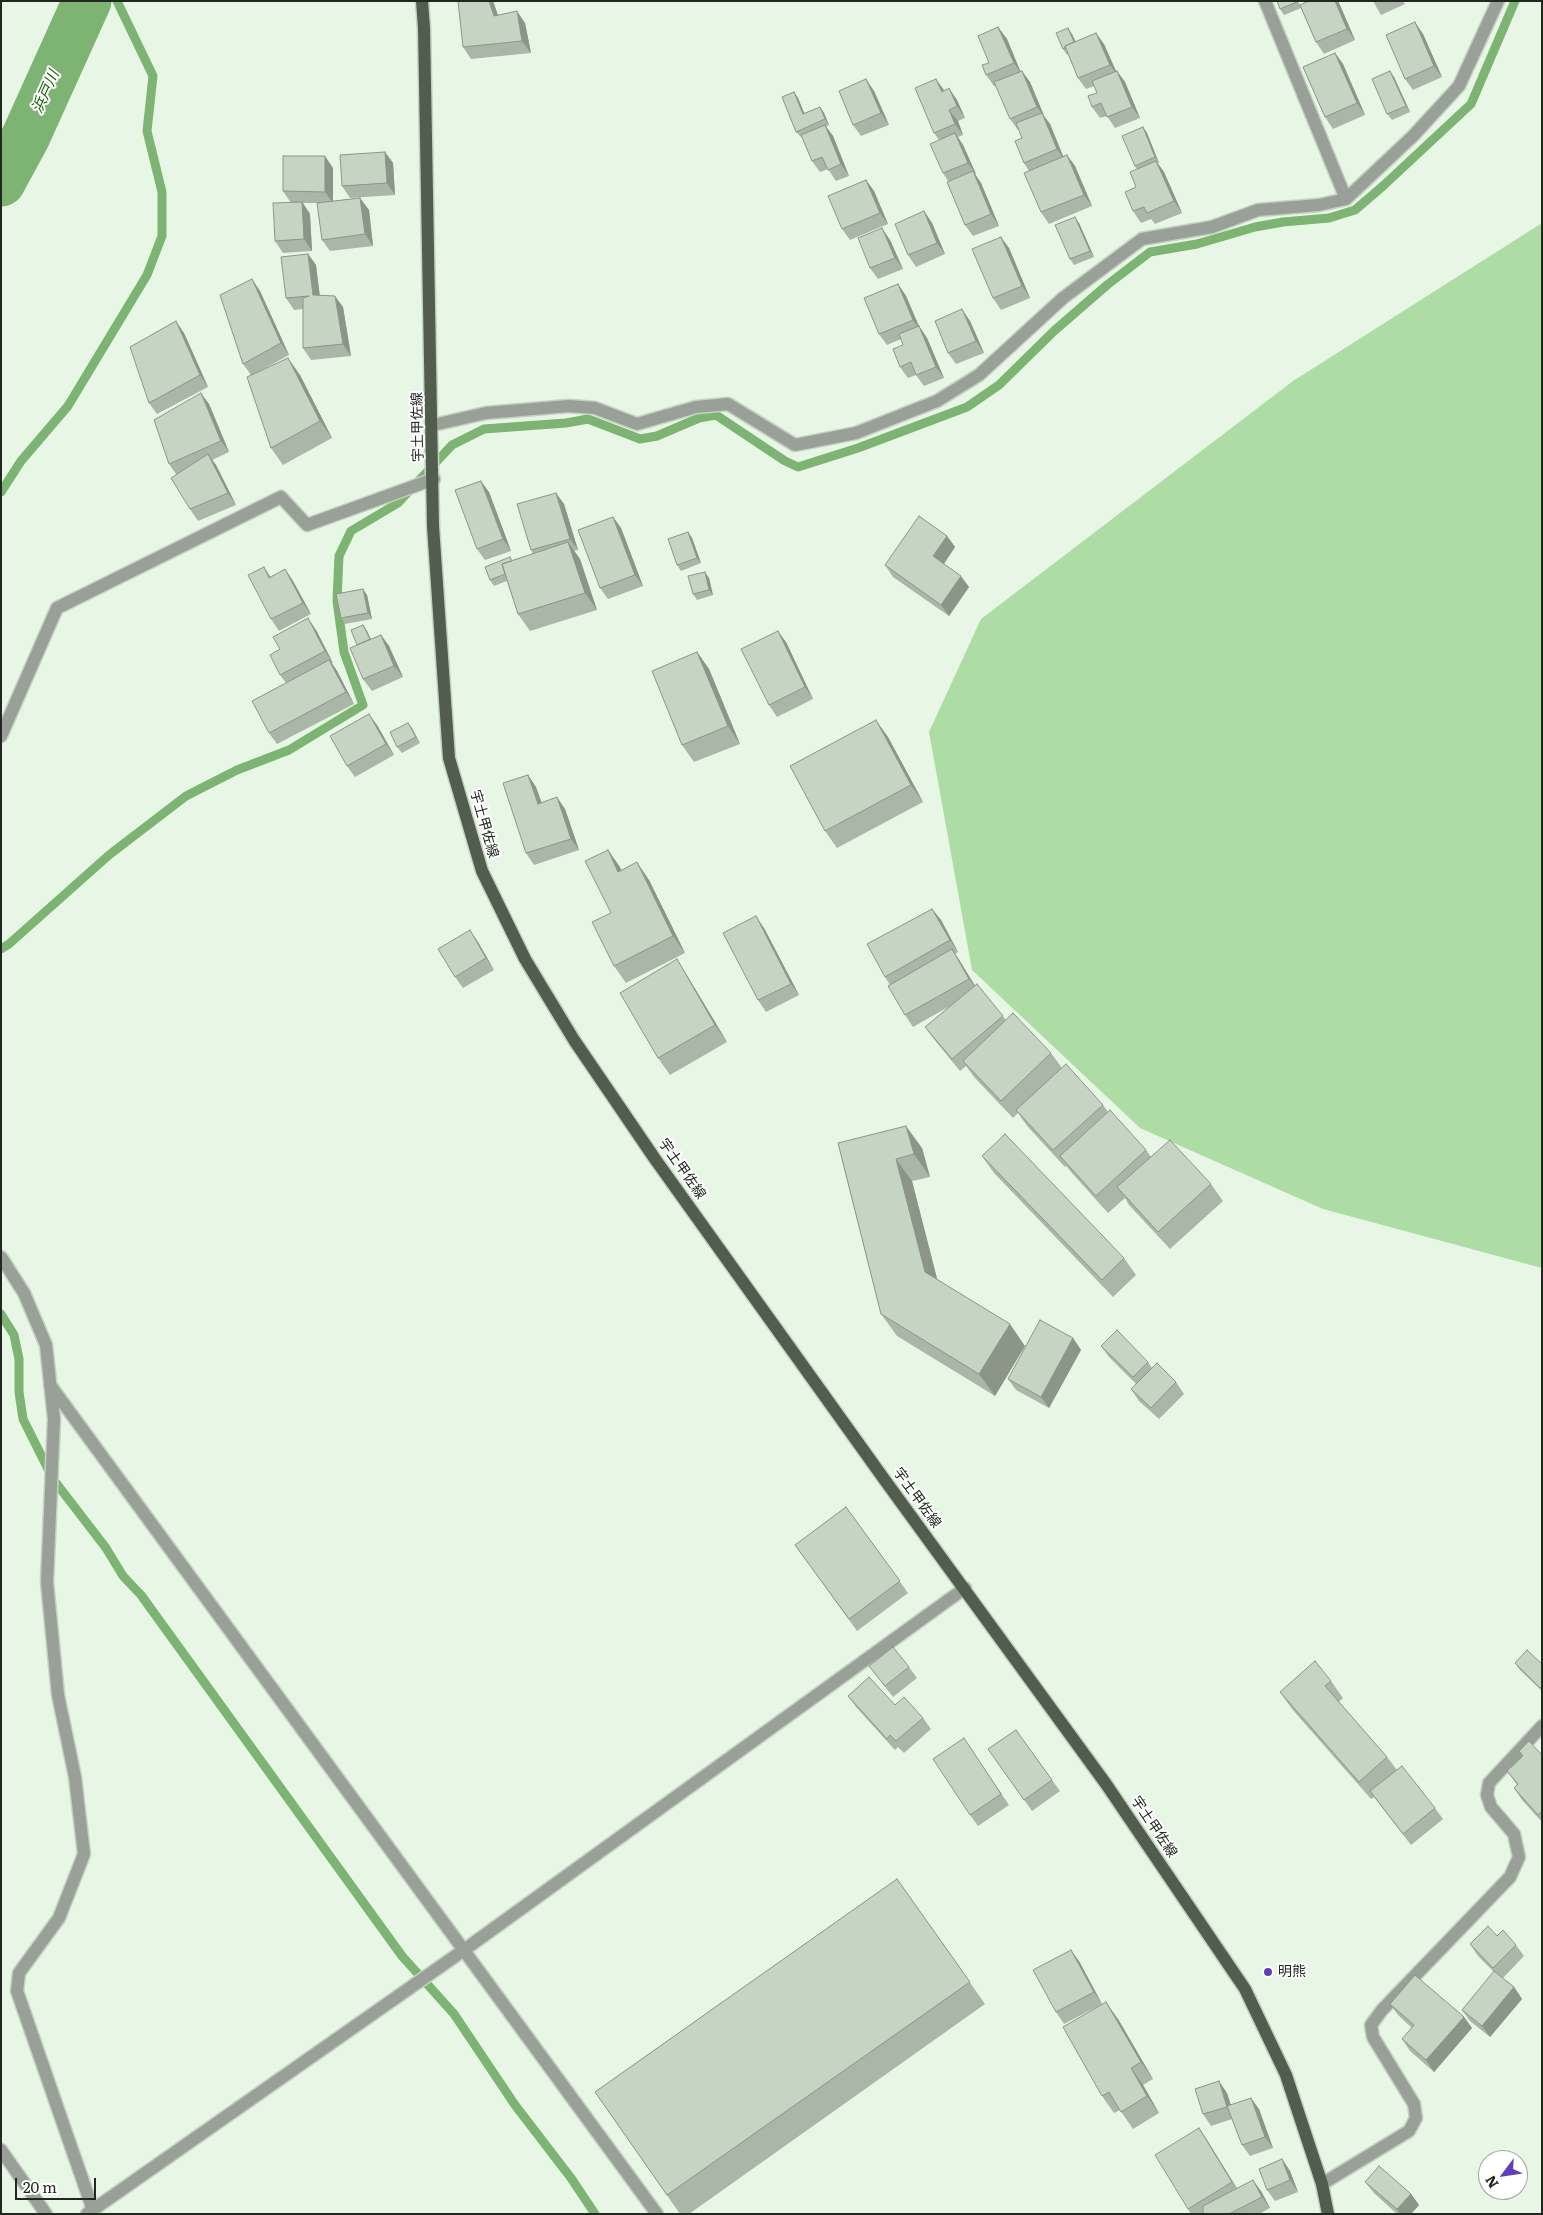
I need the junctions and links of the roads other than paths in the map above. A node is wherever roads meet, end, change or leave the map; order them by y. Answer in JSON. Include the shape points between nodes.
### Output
{"nodes":[{"id":1,"x":422,"y":1,"type":"edge"},
{"id":2,"x":1266,"y":1,"type":"edge"},
{"id":3,"x":1498,"y":1,"type":"edge"},
{"id":4,"x":1346,"y":199,"type":"junction"},
{"id":5,"x":433,"y":425,"type":"junction"},
{"id":6,"x":434,"y":479,"type":"junction"},
{"id":7,"x":1,"y":736,"type":"edge"},
{"id":8,"x":1,"y":1257,"type":"edge"},
{"id":9,"x":50,"y":1385,"type":"junction"},
{"id":10,"x":965,"y":1588,"type":"junction"},
{"id":11,"x":1542,"y":1726,"type":"edge"},
{"id":12,"x":464,"y":1950,"type":"junction"},
{"id":13,"x":1,"y":2150,"type":"edge"},
{"id":14,"x":1322,"y":2184,"type":"junction"},
{"id":15,"x":90,"y":2212,"type":"edge"},
{"id":16,"x":46,"y":2214,"type":"edge"},
{"id":17,"x":656,"y":2214,"type":"edge"},
{"id":18,"x":1328,"y":2214,"type":"edge"}],
"edges":[{"from":1,"to":5,"type":"main road","name":"宇土甲佐線"},
{"from":2,"to":4,"type":"street"},
{"from":3,"to":4,"type":"street","via":[[1459,86],[1413,136]]},
{"from":4,"to":5,"type":"street","via":[[1319,205],[1258,210],[1212,227],[1142,239],[1064,298],[979,375],[937,401],[856,433],[794,445],[728,404],[696,407],[637,424],[595,408],[569,406],[486,413]]},
{"from":5,"to":6,"type":"main road","name":"宇土甲佐線"},
{"from":6,"to":7,"type":"street","via":[[307,525],[281,498],[57,608]]},
{"from":6,"to":10,"type":"main road","name":"宇土甲佐線","via":[[433,526],[449,758],[482,871],[525,959],[574,1040]]},
{"from":8,"to":9,"type":"street","via":[[24,1293],[46,1345]]},
{"from":9,"to":12,"type":"street"},
{"from":9,"to":15,"type":"street","via":[[54,1419],[47,1582],[58,1694],[84,1854],[59,1918],[19,1973],[17,1991]]},
{"from":10,"to":12,"type":"street"},
{"from":10,"to":14,"type":"main road","name":"宇土甲佐線","via":[[1106,1784],[1245,1989],[1286,2075]]},
{"from":11,"to":14,"type":"street","via":[[1489,1783],[1487,1795],[1491,1807],[1514,1834],[1518,1857],[1510,1877],[1371,2025],[1373,2037],[1414,2104],[1416,2118],[1409,2131]]},
{"from":12,"to":15,"type":"street"},
{"from":12,"to":17,"type":"street"},
{"from":13,"to":16,"type":"street"},
{"from":14,"to":18,"type":"main road","name":"宇土甲佐線"}]}
